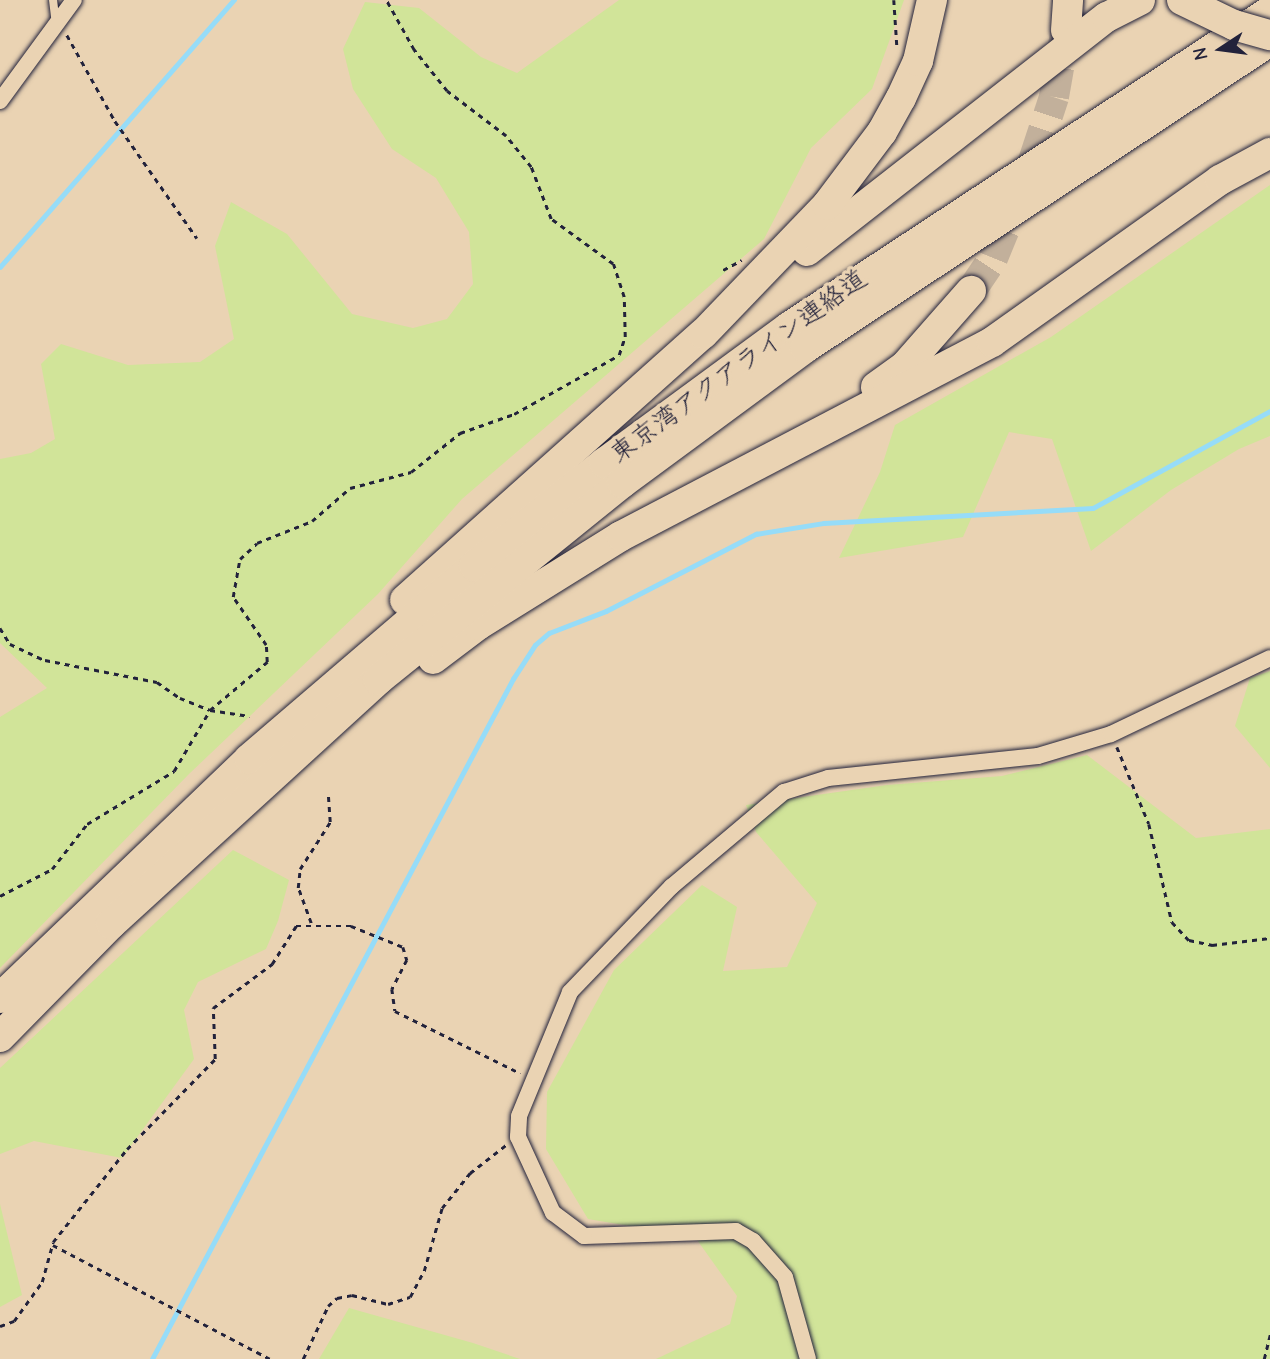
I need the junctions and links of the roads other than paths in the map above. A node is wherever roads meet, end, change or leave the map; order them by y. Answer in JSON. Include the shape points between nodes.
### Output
{"nodes":[{"id":1,"x":53,"y":0,"type":"edge"},
{"id":2,"x":74,"y":0,"type":"edge"},
{"id":3,"x":932,"y":0,"type":"edge"},
{"id":4,"x":1068,"y":0,"type":"edge"},
{"id":5,"x":1140,"y":0,"type":"edge"},
{"id":6,"x":1182,"y":0,"type":"edge"},
{"id":7,"x":1270,"y":11,"type":"edge"},
{"id":8,"x":57,"y":26,"type":"junction"},
{"id":9,"x":1066,"y":30,"type":"tunnel mouth"},
{"id":10,"x":1270,"y":36,"type":"edge"},
{"id":11,"x":1270,"y":41,"type":"edge"},
{"id":12,"x":0,"y":101,"type":"edge"},
{"id":13,"x":1270,"y":153,"type":"edge"},
{"id":14,"x":971,"y":291,"type":"tunnel mouth"},
{"id":15,"x":703,"y":334,"type":"junction"},
{"id":16,"x":775,"y":457,"type":"junction"},
{"id":17,"x":1270,"y":658,"type":"edge"},
{"id":18,"x":249,"y":778,"type":"junction"},
{"id":19,"x":104,"y":913,"type":"junction"},
{"id":20,"x":0,"y":998,"type":"edge"},
{"id":21,"x":0,"y":1037,"type":"edge"},
{"id":22,"x":808,"y":1359,"type":"edge"}],
"edges":[{"from":1,"to":8,"type":"lane"},
{"from":2,"to":8,"type":"street"},
{"from":3,"to":15,"type":"highway","via":[[918,61],[882,132],[827,205]]},
{"from":4,"to":9,"type":"highway"},
{"from":5,"to":15,"type":"highway","via":[[1107,17],[992,103],[828,232],[743,308]]},
{"from":6,"to":10,"type":"highway","bridge":true},
{"from":7,"to":18,"type":"highway","name":"東京湾アクアライン連絡道","via":[[789,327],[474,566]]},
{"from":8,"to":12,"type":"street"},
{"from":11,"to":18,"type":"highway","name":"東京湾アクアライン連絡道","via":[[805,348]]},
{"from":13,"to":16,"type":"highway","via":[[1220,180],[992,342]]},
{"from":14,"to":16,"type":"highway","via":[[905,366]]},
{"from":15,"to":19,"type":"highway","via":[[355,648],[238,745]]},
{"from":16,"to":19,"type":"highway","via":[[621,536],[478,625]]},
{"from":17,"to":22,"type":"street","via":[[1111,734],[1038,757],[828,778],[784,792],[671,887],[570,992],[519,1116],[518,1137],[552,1213],[584,1236],[736,1231],[753,1241],[785,1277]]},
{"from":18,"to":19,"type":"highway"},
{"from":19,"to":20,"type":"highway"},
{"from":19,"to":21,"type":"highway"}]}
